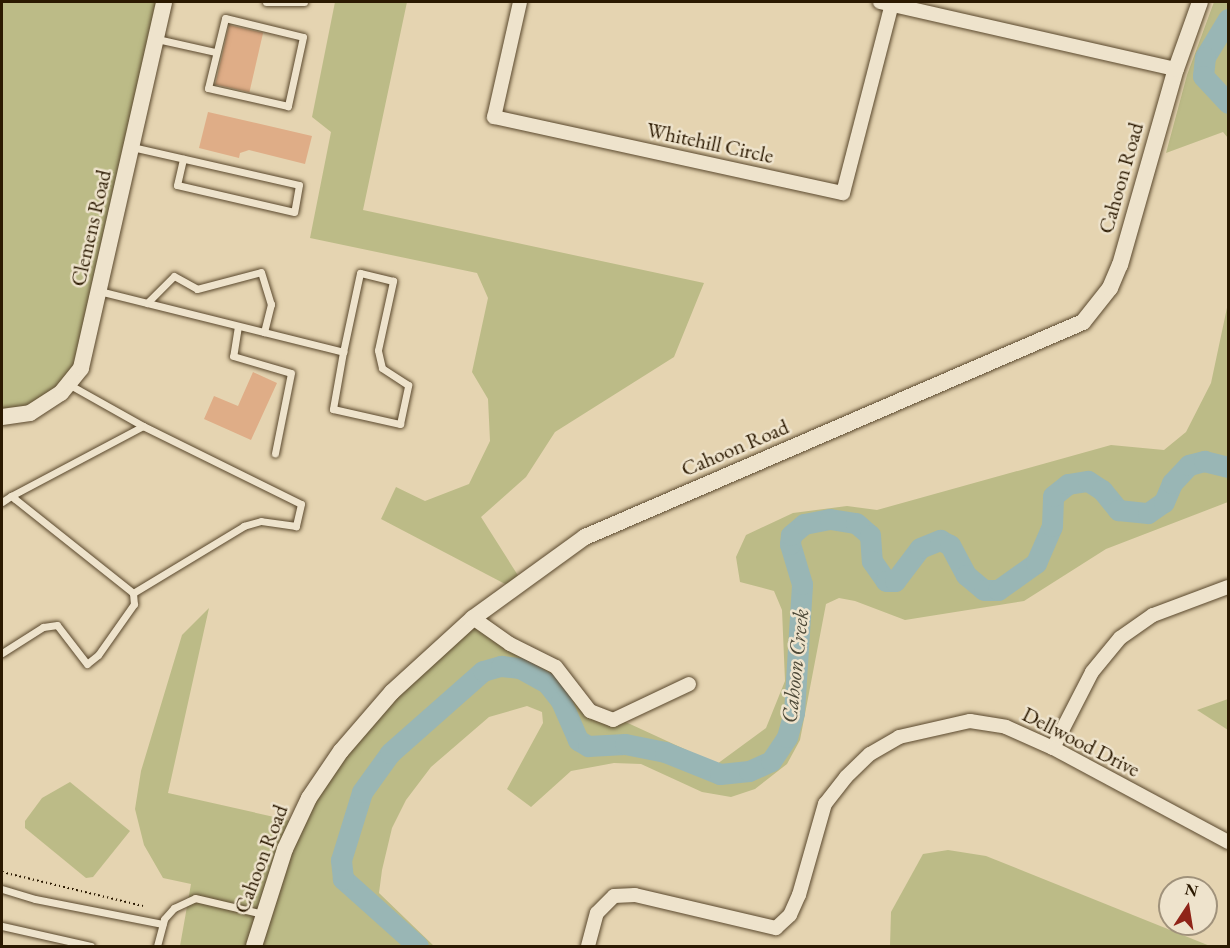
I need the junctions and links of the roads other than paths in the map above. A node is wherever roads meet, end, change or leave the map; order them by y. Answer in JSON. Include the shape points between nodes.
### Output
{"nodes":[{"id":1,"x":164,"y":2,"type":"edge"},
{"id":2,"x":266,"y":2,"type":"edge"},
{"id":3,"x":304,"y":2,"type":"edge"},
{"id":4,"x":520,"y":2,"type":"edge"},
{"id":5,"x":1200,"y":2,"type":"edge"},
{"id":6,"x":886,"y":3,"type":"edge"},
{"id":7,"x":157,"y":39,"type":"junction"},
{"id":8,"x":215,"y":52,"type":"junction"},
{"id":9,"x":1176,"y":69,"type":"junction"},
{"id":10,"x":132,"y":147,"type":"junction"},
{"id":11,"x":183,"y":159,"type":"junction"},
{"id":12,"x":99,"y":291,"type":"junction"},
{"id":13,"x":147,"y":303,"type":"junction"},
{"id":14,"x":238,"y":326,"type":"junction"},
{"id":15,"x":264,"y":332,"type":"junction"},
{"id":16,"x":343,"y":352,"type":"junction"},
{"id":17,"x":70,"y":385,"type":"junction"},
{"id":18,"x":2,"y":417,"type":"edge"},
{"id":19,"x":143,"y":426,"type":"junction"},
{"id":20,"x":275,"y":453,"type":"dead end"},
{"id":21,"x":11,"y":496,"type":"junction"},
{"id":22,"x":2,"y":502,"type":"edge"},
{"id":23,"x":1228,"y":587,"type":"edge"},
{"id":24,"x":133,"y":593,"type":"junction"},
{"id":25,"x":473,"y":618,"type":"junction"},
{"id":26,"x":2,"y":653,"type":"edge"},
{"id":27,"x":689,"y":684,"type":"dead end"},
{"id":28,"x":1053,"y":748,"type":"junction"},
{"id":29,"x":1228,"y":842,"type":"edge"},
{"id":30,"x":2,"y":889,"type":"edge"},
{"id":31,"x":263,"y":914,"type":"junction"},
{"id":32,"x":163,"y":924,"type":"junction"},
{"id":33,"x":2,"y":926,"type":"edge"},
{"id":34,"x":91,"y":946,"type":"edge"},
{"id":35,"x":157,"y":946,"type":"edge"},
{"id":36,"x":254,"y":946,"type":"edge"},
{"id":37,"x":588,"y":946,"type":"edge"}],
"edges":[{"from":1,"to":7,"type":"street","name":"Clemens Road"},
{"from":2,"to":3,"type":"lane"},
{"from":4,"to":6,"type":"street","name":"Whitehill Circle","via":[[494,117],[843,193]]},
{"from":5,"to":9,"type":"street","name":"Cahoon Road"},
{"from":6,"to":9,"type":"street"},
{"from":7,"to":8,"type":"lane"},
{"from":7,"to":10,"type":"street","name":"Clemens Road"},
{"from":8,"to":8,"type":"lane","via":[[207,84],[211,92],[285,107],[291,102],[304,40],[300,34],[225,18]]},
{"from":9,"to":25,"type":"street","name":"Cahoon Road","via":[[1120,265],[1110,288],[1083,322],[585,537]]},
{"from":10,"to":11,"type":"lane"},
{"from":10,"to":12,"type":"street","name":"Clemens Road"},
{"from":11,"to":11,"type":"lane","via":[[299,185],[294,212],[177,185]]},
{"from":12,"to":13,"type":"lane"},
{"from":12,"to":17,"type":"street","name":"Clemens Road","via":[[81,368]]},
{"from":13,"to":14,"type":"lane"},
{"from":13,"to":15,"type":"lane","via":[[174,276],[197,290],[261,272],[271,304]]},
{"from":14,"to":15,"type":"lane"},
{"from":14,"to":20,"type":"lane","via":[[233,356],[291,373]]},
{"from":15,"to":16,"type":"lane"},
{"from":16,"to":16,"type":"lane","via":[[333,409],[400,424],[408,385],[382,368],[378,350],[393,281],[360,273]]},
{"from":17,"to":18,"type":"street","name":"Clemens Road","via":[[30,412]]},
{"from":17,"to":19,"type":"lane"},
{"from":19,"to":21,"type":"lane"},
{"from":19,"to":24,"type":"lane","via":[[297,499],[303,510],[296,526],[261,521],[244,526]]},
{"from":21,"to":22,"type":"lane"},
{"from":21,"to":24,"type":"lane"},
{"from":23,"to":28,"type":"street","via":[[1153,615],[1120,638],[1092,672]]},
{"from":24,"to":26,"type":"lane","via":[[131,611],[87,664],[57,624],[43,627]]},
{"from":25,"to":27,"type":"street","via":[[510,644],[556,667],[590,711],[613,720]]},
{"from":25,"to":31,"type":"street","name":"Cahoon Road","via":[[392,692],[341,751],[304,808]]},
{"from":28,"to":29,"type":"street","name":"Dellwood Drive"},
{"from":28,"to":37,"type":"street","name":"Dellwood Drive","via":[[1006,727],[970,721],[899,737],[870,754],[825,804],[799,895],[790,915],[776,928],[635,895],[614,896],[597,913]]},
{"from":30,"to":32,"type":"lane"},
{"from":31,"to":32,"type":"lane","via":[[195,898],[174,908]]},
{"from":31,"to":36,"type":"street","name":"Cahoon Road"},
{"from":32,"to":35,"type":"lane"},
{"from":33,"to":34,"type":"lane"}]}
